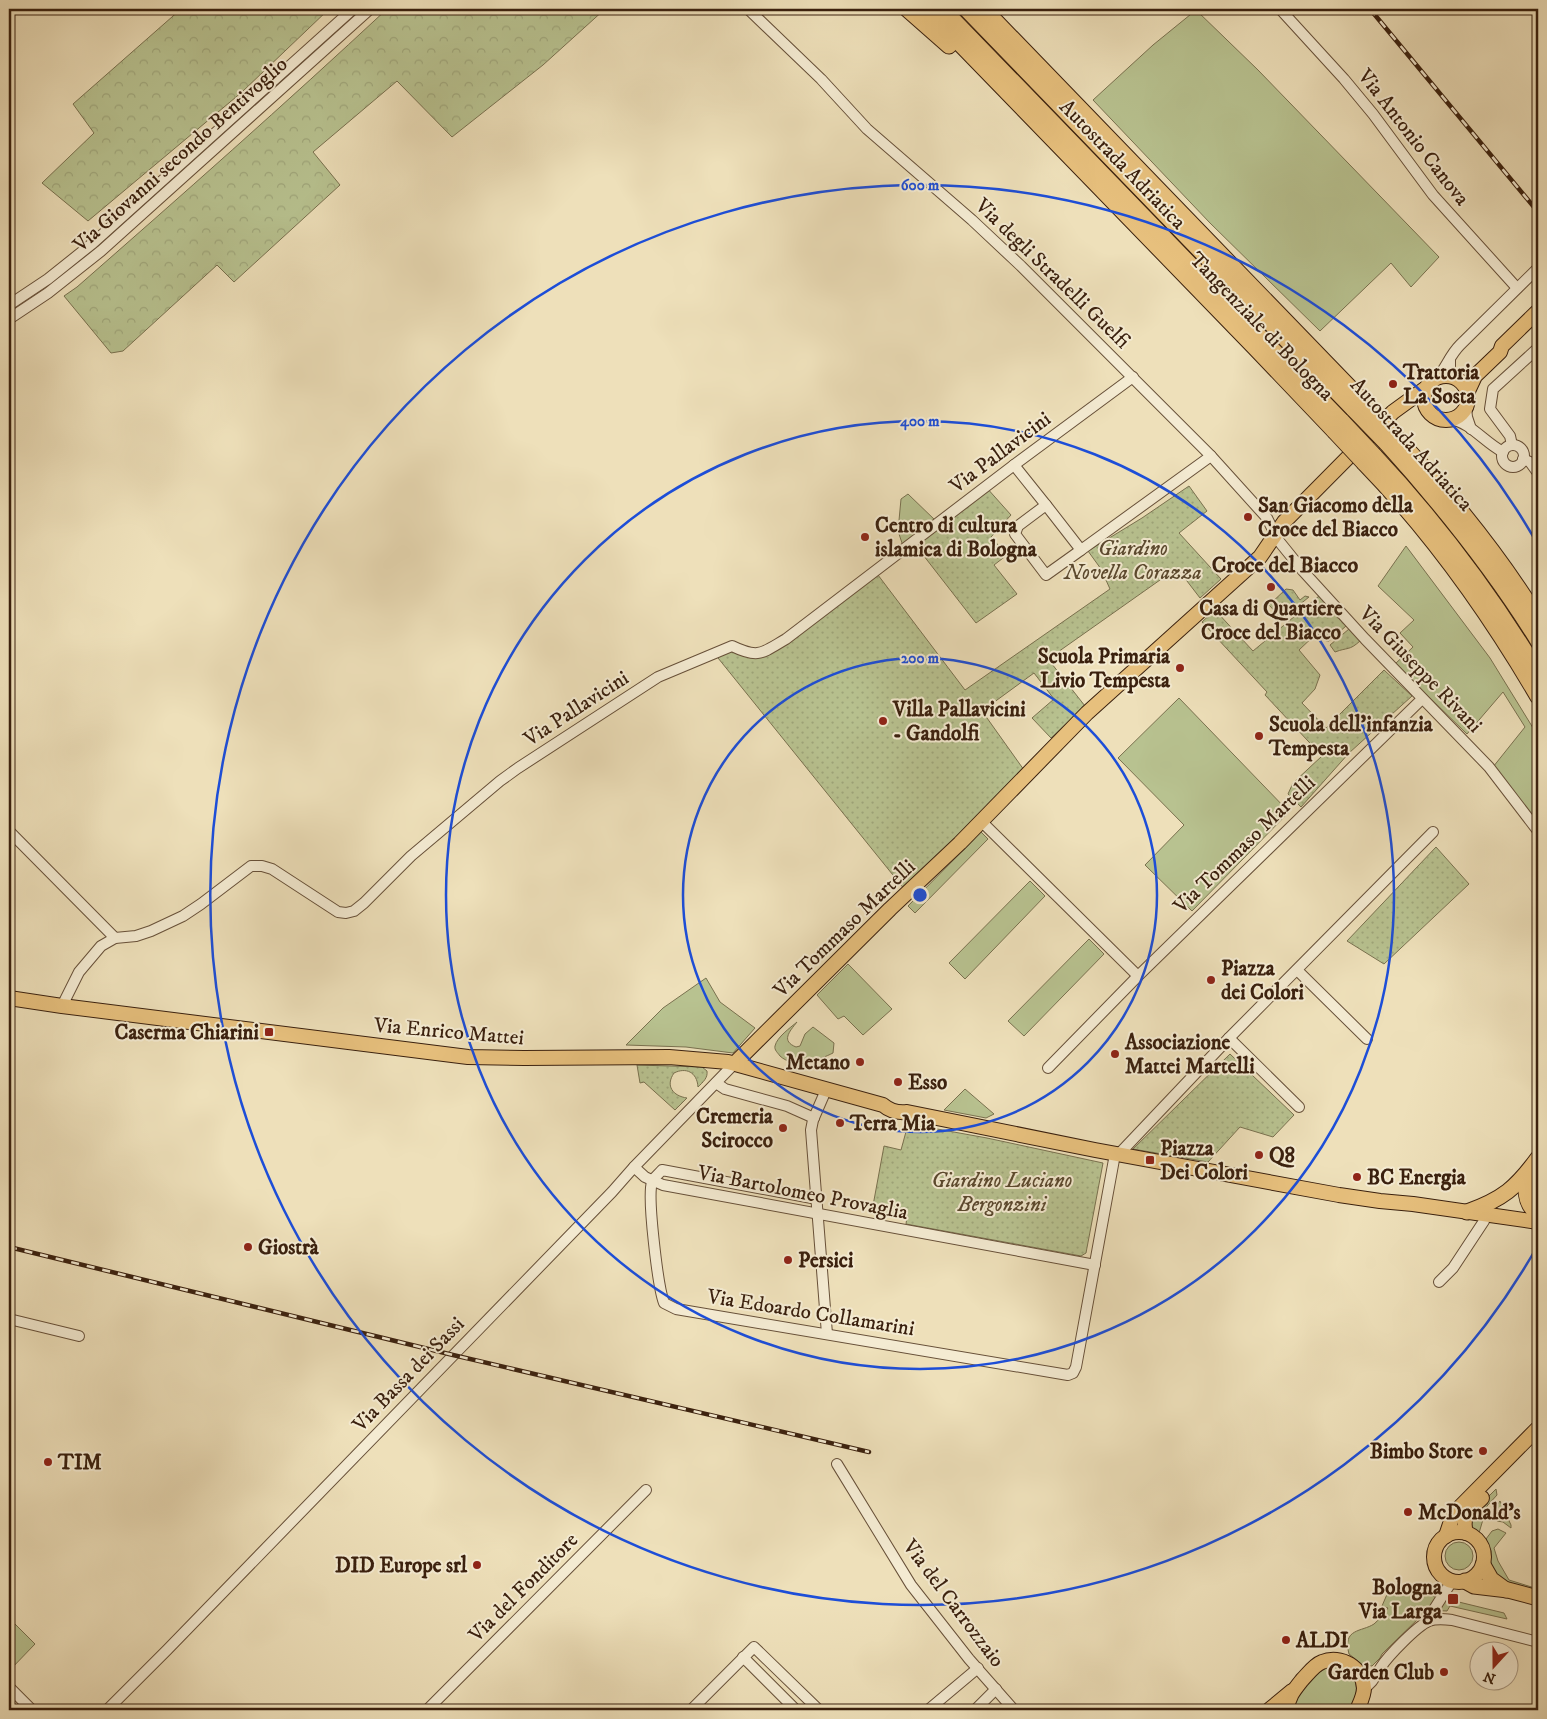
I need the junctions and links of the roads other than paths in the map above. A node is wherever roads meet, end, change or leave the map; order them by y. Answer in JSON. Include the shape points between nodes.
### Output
{"nodes":[{"id":1,"x":353,"y":9,"type":"edge"},
{"id":2,"x":370,"y":9,"type":"edge"},
{"id":3,"x":748,"y":9,"type":"edge"},
{"id":4,"x":907,"y":9,"type":"edge"},
{"id":5,"x":926,"y":9,"type":"edge"},
{"id":6,"x":944,"y":9,"type":"edge"},
{"id":7,"x":966,"y":9,"type":"edge"},
{"id":8,"x":984,"y":9,"type":"edge"},
{"id":9,"x":996,"y":9,"type":"edge"},
{"id":10,"x":1280,"y":9,"type":"edge"},
{"id":11,"x":1023,"y":49,"type":"junction"},
{"id":12,"x":1024,"y":109,"type":"junction"},
{"id":13,"x":1538,"y":268,"type":"edge"},
{"id":14,"x":1517,"y":288,"type":"junction"},
{"id":15,"x":9,"y":305,"type":"edge"},
{"id":16,"x":1538,"y":311,"type":"edge"},
{"id":17,"x":9,"y":319,"type":"edge"},
{"id":18,"x":1502,"y":346,"type":"junction"},
{"id":19,"x":1538,"y":348,"type":"edge"},
{"id":20,"x":1453,"y":352,"type":"junction"},
{"id":21,"x":1454,"y":376,"type":"junction"},
{"id":22,"x":1133,"y":377,"type":"junction"},
{"id":23,"x":1438,"y":377,"type":"junction"},
{"id":24,"x":1426,"y":388,"type":"junction"},
{"id":25,"x":1468,"y":391,"type":"junction"},
{"id":26,"x":1358,"y":406,"type":"junction"},
{"id":27,"x":1401,"y":407,"type":"junction"},
{"id":28,"x":1466,"y":407,"type":"junction"},
{"id":29,"x":1429,"y":413,"type":"junction"},
{"id":30,"x":1451,"y":419,"type":"junction"},
{"id":31,"x":1338,"y":426,"type":"junction"},
{"id":32,"x":1472,"y":430,"type":"junction"},
{"id":33,"x":1390,"y":439,"type":"junction"},
{"id":34,"x":1512,"y":445,"type":"junction"},
{"id":35,"x":1503,"y":452,"type":"junction"},
{"id":36,"x":1211,"y":456,"type":"junction"},
{"id":37,"x":1369,"y":459,"type":"junction"},
{"id":38,"x":1523,"y":459,"type":"junction"},
{"id":39,"x":1014,"y":465,"type":"junction"},
{"id":40,"x":1538,"y":473,"type":"edge"},
{"id":41,"x":1046,"y":505,"type":"junction"},
{"id":42,"x":1275,"y":534,"type":"junction"},
{"id":43,"x":1081,"y":550,"type":"junction"},
{"id":44,"x":1538,"y":618,"type":"edge"},
{"id":45,"x":1538,"y":641,"type":"edge"},
{"id":46,"x":1538,"y":672,"type":"edge"},
{"id":47,"x":1538,"y":697,"type":"edge"},
{"id":48,"x":1422,"y":699,"type":"junction"},
{"id":49,"x":981,"y":821,"type":"junction"},
{"id":50,"x":9,"y":831,"type":"edge"},
{"id":51,"x":1538,"y":831,"type":"edge"},
{"id":52,"x":1433,"y":832,"type":"dead end"},
{"id":53,"x":115,"y":938,"type":"junction"},
{"id":54,"x":1297,"y":970,"type":"junction"},
{"id":55,"x":1138,"y":976,"type":"junction"},
{"id":56,"x":9,"y":998,"type":"edge"},
{"id":57,"x":62,"y":1006,"type":"junction"},
{"id":58,"x":1229,"y":1038,"type":"junction"},
{"id":59,"x":1367,"y":1039,"type":"dead end"},
{"id":60,"x":735,"y":1063,"type":"junction"},
{"id":61,"x":1048,"y":1068,"type":"dead end"},
{"id":62,"x":716,"y":1083,"type":"junction"},
{"id":63,"x":826,"y":1090,"type":"junction"},
{"id":64,"x":1299,"y":1107,"type":"dead end"},
{"id":65,"x":814,"y":1118,"type":"junction"},
{"id":66,"x":1117,"y":1154,"type":"junction"},
{"id":67,"x":1534,"y":1164,"type":"edge"},
{"id":68,"x":634,"y":1167,"type":"junction"},
{"id":69,"x":652,"y":1181,"type":"junction"},
{"id":70,"x":817,"y":1199,"type":"junction"},
{"id":71,"x":1380,"y":1201,"type":"junction"},
{"id":72,"x":1467,"y":1212,"type":"junction"},
{"id":73,"x":818,"y":1214,"type":"junction"},
{"id":74,"x":1538,"y":1215,"type":"edge"},
{"id":75,"x":1484,"y":1221,"type":"junction"},
{"id":76,"x":1538,"y":1222,"type":"edge"},
{"id":77,"x":1538,"y":1230,"type":"edge"},
{"id":78,"x":1095,"y":1265,"type":"junction"},
{"id":79,"x":1439,"y":1282,"type":"dead end"},
{"id":80,"x":9,"y":1319,"type":"edge"},
{"id":81,"x":827,"y":1334,"type":"junction"},
{"id":82,"x":79,"y":1336,"type":"dead end"},
{"id":83,"x":1538,"y":1428,"type":"edge"},
{"id":84,"x":1538,"y":1442,"type":"edge"},
{"id":85,"x":837,"y":1464,"type":"dead end"},
{"id":86,"x":646,"y":1490,"type":"dead end"},
{"id":87,"x":1466,"y":1533,"type":"junction"},
{"id":88,"x":1446,"y":1536,"type":"junction"},
{"id":89,"x":1483,"y":1565,"type":"junction"},
{"id":90,"x":1458,"y":1581,"type":"junction"},
{"id":91,"x":1508,"y":1590,"type":"junction"},
{"id":92,"x":1538,"y":1598,"type":"edge"},
{"id":93,"x":1426,"y":1622,"type":"junction"},
{"id":94,"x":1538,"y":1642,"type":"edge"},
{"id":95,"x":743,"y":1657,"type":"junction"},
{"id":96,"x":1382,"y":1666,"type":"junction"},
{"id":97,"x":978,"y":1668,"type":"junction"},
{"id":98,"x":1358,"y":1672,"type":"junction"},
{"id":99,"x":9,"y":1687,"type":"edge"},
{"id":100,"x":1364,"y":1688,"type":"junction"},
{"id":101,"x":996,"y":1689,"type":"junction"},
{"id":102,"x":1293,"y":1691,"type":"junction"},
{"id":103,"x":931,"y":1709,"type":"edge"},
{"id":104,"x":32,"y":1710,"type":"edge"},
{"id":105,"x":107,"y":1710,"type":"edge"},
{"id":106,"x":427,"y":1710,"type":"edge"},
{"id":107,"x":691,"y":1710,"type":"edge"},
{"id":108,"x":796,"y":1710,"type":"edge"},
{"id":109,"x":818,"y":1710,"type":"edge"},
{"id":110,"x":975,"y":1710,"type":"edge"},
{"id":111,"x":1014,"y":1710,"type":"edge"},
{"id":112,"x":1269,"y":1710,"type":"edge"},
{"id":113,"x":1287,"y":1710,"type":"edge"},
{"id":114,"x":1357,"y":1710,"type":"edge"}],
"edges":[{"from":1,"to":15,"type":"street","name":"Via Giovanni secondo Bentivoglio","via":[[93,243]]},
{"from":2,"to":17,"type":"street","name":"Via Giovanni secondo Bentivoglio","via":[[102,251]]},
{"from":3,"to":22,"type":"street","name":"Via degli Stradelli Guelfi","via":[[821,79],[866,129],[972,220]]},
{"from":4,"to":12,"type":"highway","via":[[1004,97]]},
{"from":5,"to":12,"type":"highway","name":"Tangenziale di Bologna"},
{"from":6,"to":31,"type":"highway","name":"Autostrada Adriatica"},
{"from":7,"to":26,"type":"highway","name":"Autostrada Adriatica"},
{"from":8,"to":11,"type":"highway","name":"Tangenziale di Bologna"},
{"from":9,"to":11,"type":"highway","via":[[1012,28]]},
{"from":10,"to":14,"type":"street","name":"Via Antonio Canova","via":[[1344,79],[1434,195]]},
{"from":11,"to":26,"type":"highway","name":"Tangenziale di Bologna"},
{"from":12,"to":31,"type":"highway","name":"Tangenziale di Bologna","via":[[1254,347]]},
{"from":13,"to":14,"type":"street"},
{"from":14,"to":20,"type":"street"},
{"from":16,"to":18,"type":"main road"},
{"from":18,"to":21,"type":"main road","via":[[1473,370]]},
{"from":18,"to":25,"type":"main road","via":[[1500,352],[1475,376]]},
{"from":19,"to":34,"type":"street","via":[[1492,390],[1490,409],[1510,436]]},
{"from":20,"to":21,"type":"street","via":[[1450,364]]},
{"from":20,"to":23,"type":"street"},
{"from":21,"to":23,"type":"main road"},
{"from":21,"to":25,"type":"main road"},
{"from":22,"to":36,"type":"street","name":"Via degli Stradelli Guelfi"},
{"from":22,"to":39,"type":"street","name":"Via Pallavicini"},
{"from":23,"to":24,"type":"main road"},
{"from":24,"to":27,"type":"main road","name":"Via Tommaso Martelli"},
{"from":24,"to":29,"type":"main road","via":[[1424,401]]},
{"from":25,"to":28,"type":"main road"},
{"from":26,"to":33,"type":"highway","name":"Autostrada Adriatica","bridge":true},
{"from":27,"to":29,"type":"main road","via":[[1415,406]]},
{"from":27,"to":42,"type":"main road","name":"Via Tommaso Martelli","via":[[1331,474]]},
{"from":28,"to":30,"type":"main road","via":[[1459,416]]},
{"from":28,"to":32,"type":"street"},
{"from":29,"to":30,"type":"main road"},
{"from":30,"to":32,"type":"street","via":[[1463,422]]},
{"from":31,"to":37,"type":"highway","name":"Tangenziale di Bologna","bridge":true},
{"from":32,"to":35,"type":"street"},
{"from":33,"to":44,"type":"highway","via":[[1433,477],[1510,574]]},
{"from":33,"to":45,"type":"highway","name":"Autostrada Adriatica","via":[[1469,540]]},
{"from":34,"to":35,"type":"street"},
{"from":34,"to":38,"type":"street","via":[[1522,450]]},
{"from":35,"to":38,"type":"street","via":[[1503,460],[1508,465],[1519,465]]},
{"from":36,"to":42,"type":"street","name":"Via degli Stradelli Guelfi","via":[[1267,518]]},
{"from":36,"to":43,"type":"street"},
{"from":37,"to":46,"type":"highway","name":"Autostrada Adriatica","via":[[1429,517],[1481,584]]},
{"from":37,"to":47,"type":"highway","name":"Tangenziale di Bologna","via":[[1498,630]]},
{"from":38,"to":40,"type":"street","via":[[1530,462]]},
{"from":39,"to":41,"type":"street"},
{"from":39,"to":53,"type":"street","name":"Via Pallavicini","via":[[786,639],[764,652],[750,654],[732,646],[658,677],[518,768],[411,856],[354,911],[338,912],[272,868],[251,866],[183,916],[136,936]]},
{"from":41,"to":43,"type":"street"},
{"from":41,"to":43,"type":"street","via":[[1018,526],[1015,534],[1046,575]]},
{"from":42,"to":48,"type":"street","name":"Via Giuseppe Rivani","via":[[1318,588]]},
{"from":42,"to":49,"type":"main road","name":"Via Tommaso Martelli","via":[[1260,557],[1087,713]]},
{"from":48,"to":51,"type":"street","name":"Via Giuseppe Rivani","via":[[1489,767]]},
{"from":48,"to":55,"type":"street","name":"Via Tommaso Martelli"},
{"from":49,"to":55,"type":"street"},
{"from":49,"to":60,"type":"main road","name":"Via Tommaso Martelli"},
{"from":50,"to":53,"type":"street"},
{"from":52,"to":54,"type":"street"},
{"from":53,"to":57,"type":"street","name":"Via Pallavicini","via":[[89,958]]},
{"from":54,"to":58,"type":"street"},
{"from":54,"to":59,"type":"street"},
{"from":55,"to":61,"type":"street","name":"Via Tommaso Martelli"},
{"from":56,"to":57,"type":"main road","name":"Via Enrico Mattei"},
{"from":57,"to":60,"type":"main road","name":"Via Enrico Mattei","via":[[468,1057],[669,1057]]},
{"from":58,"to":64,"type":"street"},
{"from":58,"to":66,"type":"street"},
{"from":60,"to":62,"type":"street","name":"Via Bassa dei Sassi"},
{"from":60,"to":63,"type":"main road","name":"Via Enrico Mattei"},
{"from":62,"to":65,"type":"street","via":[[725,1089],[788,1106]]},
{"from":62,"to":68,"type":"street","name":"Via Bassa dei Sassi"},
{"from":63,"to":65,"type":"street"},
{"from":63,"to":66,"type":"main road","name":"Via Enrico Mattei","via":[[901,1113]]},
{"from":65,"to":70,"type":"street","via":[[811,1130]]},
{"from":66,"to":71,"type":"main road","name":"Via Enrico Mattei"},
{"from":66,"to":78,"type":"street"},
{"from":67,"to":72,"type":"highway","via":[[1503,1196]]},
{"from":67,"to":74,"type":"highway","via":[[1526,1183],[1526,1197]]},
{"from":68,"to":69,"type":"street","name":"Via Bartolomeo Provaglia"},
{"from":68,"to":105,"type":"street","name":"Via Bassa dei Sassi"},
{"from":69,"to":70,"type":"street","name":"Via Bartolomeo Provaglia","via":[[662,1170]]},
{"from":69,"to":73,"type":"street","name":"Via Bartolomeo Provaglia"},
{"from":69,"to":81,"type":"street","name":"Via Edoardo Collamarini","via":[[650,1202],[664,1303],[676,1309]]},
{"from":70,"to":73,"type":"street"},
{"from":71,"to":72,"type":"main road","name":"Via Enrico Mattei"},
{"from":71,"to":75,"type":"main road","name":"Via Enrico Mattei","via":[[1412,1210]]},
{"from":72,"to":76,"type":"main road","name":"Via Enrico Mattei"},
{"from":73,"to":78,"type":"street","name":"Via Bartolomeo Provaglia"},
{"from":73,"to":81,"type":"street"},
{"from":75,"to":77,"type":"main road","name":"Via Enrico Mattei"},
{"from":75,"to":79,"type":"street"},
{"from":78,"to":81,"type":"street","name":"Via Edoardo Collamarini","via":[[1073,1373],[1068,1375]]},
{"from":80,"to":82,"type":"street"},
{"from":83,"to":88,"type":"main road","via":[[1457,1510]]},
{"from":84,"to":87,"type":"main road","via":[[1470,1509],[1464,1520]]},
{"from":85,"to":97,"type":"street","name":"Via del Carrozzaio","via":[[911,1585]]},
{"from":86,"to":106,"type":"street","name":"Via del Fonditore"},
{"from":87,"to":88,"type":"main road","via":[[1455,1532]]},
{"from":87,"to":89,"type":"main road","via":[[1482,1547]]},
{"from":88,"to":90,"type":"main road","via":[[1436,1547],[1434,1559],[1438,1571],[1447,1579]]},
{"from":89,"to":90,"type":"main road","via":[[1476,1576]]},
{"from":89,"to":91,"type":"highway","via":[[1491,1579]]},
{"from":90,"to":91,"type":"highway"},
{"from":90,"to":93,"type":"street"},
{"from":91,"to":92,"type":"highway"},
{"from":93,"to":94,"type":"street","via":[[1446,1619]]},
{"from":93,"to":96,"type":"street"},
{"from":95,"to":107,"type":"street"},
{"from":95,"to":108,"type":"street"},
{"from":95,"to":109,"type":"street","via":[[754,1647]]},
{"from":96,"to":98,"type":"street"},
{"from":96,"to":100,"type":"street","via":[[1371,1684]]},
{"from":97,"to":101,"type":"street","name":"Via del Carrozzaio"},
{"from":97,"to":103,"type":"street"},
{"from":98,"to":100,"type":"main road"},
{"from":98,"to":102,"type":"main road","via":[[1346,1662],[1327,1660],[1317,1665]]},
{"from":99,"to":104,"type":"street"},
{"from":100,"to":114,"type":"main road"},
{"from":101,"to":110,"type":"street"},
{"from":101,"to":111,"type":"street","name":"Via del Carrozzaio"},
{"from":102,"to":112,"type":"main road"},
{"from":102,"to":113,"type":"main road"}]}
